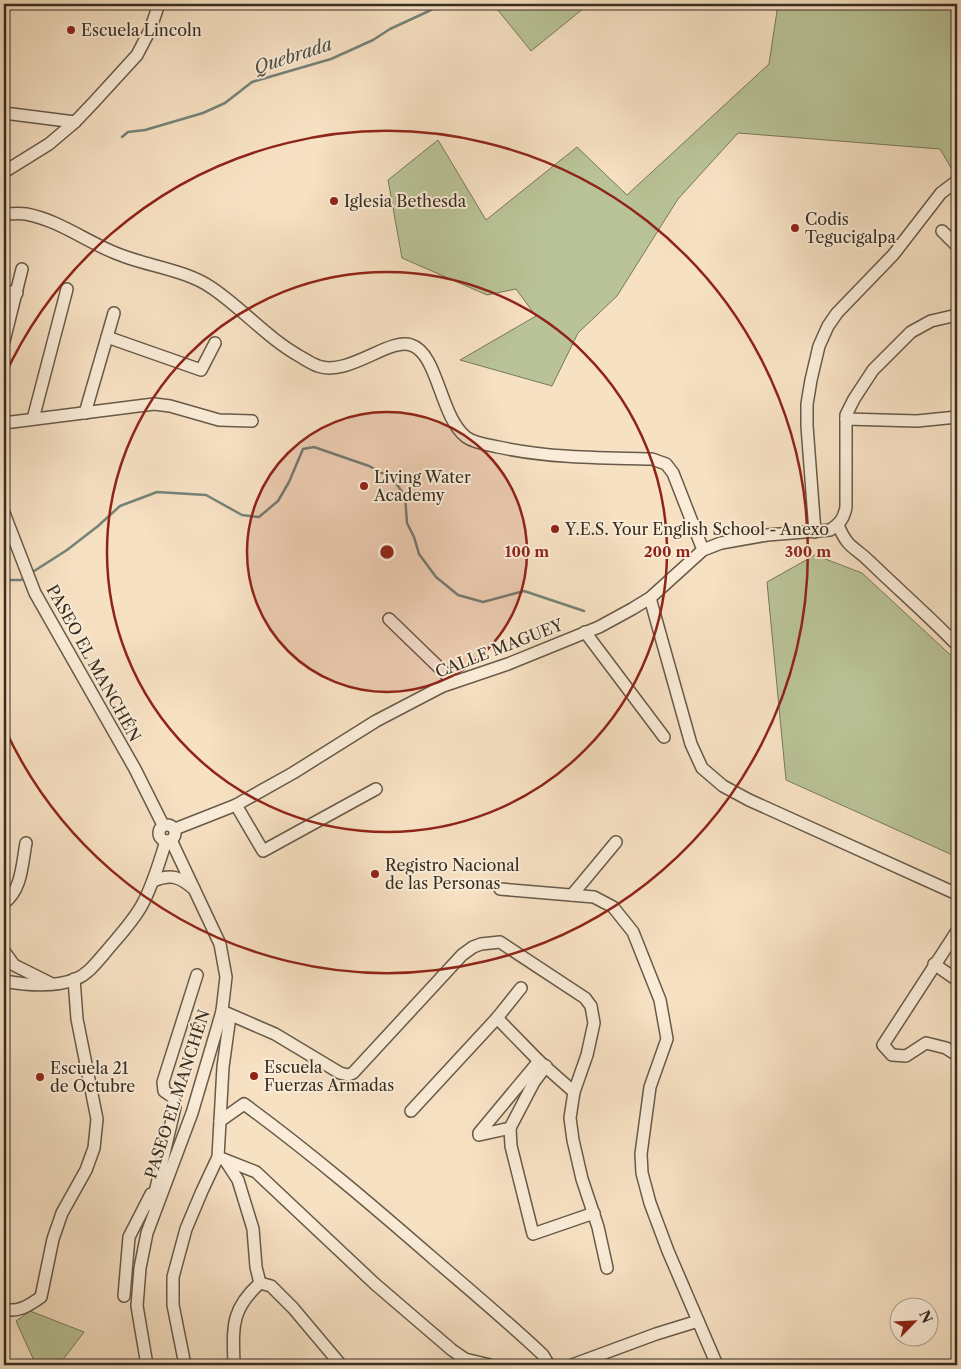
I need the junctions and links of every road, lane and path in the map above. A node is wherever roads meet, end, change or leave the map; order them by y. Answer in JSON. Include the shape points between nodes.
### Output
{"nodes":[{"id":1,"x":159,"y":4,"type":"edge"},
{"id":2,"x":4,"y":113,"type":"edge"},
{"id":3,"x":75,"y":122,"type":"junction"},
{"id":4,"x":4,"y":172,"type":"edge"},
{"id":5,"x":957,"y":181,"type":"edge"},
{"id":6,"x":4,"y":214,"type":"edge"},
{"id":7,"x":942,"y":231,"type":"dead end"},
{"id":8,"x":957,"y":246,"type":"edge"},
{"id":9,"x":22,"y":269,"type":"dead end"},
{"id":10,"x":67,"y":289,"type":"dead end"},
{"id":11,"x":4,"y":291,"type":"edge"},
{"id":12,"x":17,"y":293,"type":"junction"},
{"id":13,"x":114,"y":313,"type":"dead end"},
{"id":14,"x":957,"y":315,"type":"edge"},
{"id":15,"x":107,"y":337,"type":"junction"},
{"id":16,"x":4,"y":341,"type":"edge"},
{"id":17,"x":214,"y":342,"type":"dead end"},
{"id":18,"x":85,"y":413,"type":"junction"},
{"id":19,"x":957,"y":417,"type":"edge"},
{"id":20,"x":33,"y":419,"type":"junction"},
{"id":21,"x":846,"y":419,"type":"junction"},
{"id":22,"x":252,"y":421,"type":"dead end"},
{"id":23,"x":4,"y":422,"type":"edge"},
{"id":24,"x":4,"y":513,"type":"edge"},
{"id":25,"x":838,"y":525,"type":"junction"},
{"id":26,"x":815,"y":532,"type":"junction"},
{"id":27,"x":703,"y":550,"type":"junction"},
{"id":28,"x":650,"y":598,"type":"junction"},
{"id":29,"x":389,"y":620,"type":"dead end"},
{"id":30,"x":585,"y":632,"type":"junction"},
{"id":31,"x":957,"y":645,"type":"edge"},
{"id":32,"x":453,"y":681,"type":"junction"},
{"id":33,"x":664,"y":737,"type":"dead end"},
{"id":34,"x":376,"y":789,"type":"dead end"},
{"id":35,"x":236,"y":805,"type":"junction"},
{"id":36,"x":169,"y":834,"type":"junction"},
{"id":37,"x":616,"y":842,"type":"dead end"},
{"id":38,"x":26,"y":843,"type":"dead end"},
{"id":39,"x":153,"y":881,"type":"junction"},
{"id":40,"x":500,"y":889,"type":"dead end"},
{"id":41,"x":195,"y":890,"type":"junction"},
{"id":42,"x":957,"y":894,"type":"edge"},
{"id":43,"x":572,"y":895,"type":"junction"},
{"id":44,"x":4,"y":903,"type":"edge"},
{"id":45,"x":957,"y":931,"type":"edge"},
{"id":46,"x":4,"y":951,"type":"edge"},
{"id":47,"x":934,"y":964,"type":"junction"},
{"id":48,"x":197,"y":975,"type":"dead end"},
{"id":49,"x":74,"y":979,"type":"junction"},
{"id":50,"x":957,"y":980,"type":"edge"},
{"id":51,"x":4,"y":981,"type":"edge"},
{"id":52,"x":52,"y":984,"type":"junction"},
{"id":53,"x":521,"y":988,"type":"dead end"},
{"id":54,"x":226,"y":1014,"type":"junction"},
{"id":55,"x":497,"y":1018,"type":"junction"},
{"id":56,"x":957,"y":1056,"type":"edge"},
{"id":57,"x":543,"y":1064,"type":"junction"},
{"id":58,"x":574,"y":1092,"type":"junction"},
{"id":59,"x":411,"y":1111,"type":"dead end"},
{"id":60,"x":220,"y":1121,"type":"junction"},
{"id":61,"x":510,"y":1128,"type":"junction"},
{"id":62,"x":221,"y":1158,"type":"junction"},
{"id":63,"x":155,"y":1188,"type":"junction"},
{"id":64,"x":594,"y":1213,"type":"junction"},
{"id":65,"x":147,"y":1234,"type":"junction"},
{"id":66,"x":607,"y":1268,"type":"dead end"},
{"id":67,"x":260,"y":1284,"type":"junction"},
{"id":68,"x":124,"y":1296,"type":"dead end"},
{"id":69,"x":4,"y":1309,"type":"edge"},
{"id":70,"x":698,"y":1321,"type":"junction"},
{"id":71,"x":147,"y":1365,"type":"edge"},
{"id":72,"x":185,"y":1365,"type":"edge"},
{"id":73,"x":234,"y":1365,"type":"edge"},
{"id":74,"x":341,"y":1365,"type":"edge"},
{"id":75,"x":490,"y":1365,"type":"edge"},
{"id":76,"x":549,"y":1365,"type":"edge"},
{"id":77,"x":572,"y":1365,"type":"edge"},
{"id":78,"x":717,"y":1365,"type":"edge"}],
"edges":[{"from":1,"to":3,"type":"street","via":[[137,54]]},
{"from":2,"to":3,"type":"street"},
{"from":3,"to":4,"type":"street","via":[[49,144]]},
{"from":5,"to":26,"type":"street","via":[[941,193],[893,255],[837,313],[819,346],[807,404]]},
{"from":6,"to":27,"type":"street","via":[[26,214],[50,221],[113,252],[192,276],[212,288],[287,350],[319,367],[336,368],[396,345],[411,344],[423,353],[452,421],[468,438],[526,453],[652,460],[666,464]]},
{"from":7,"to":8,"type":"street"},
{"from":9,"to":12,"type":"street"},
{"from":10,"to":20,"type":"street"},
{"from":11,"to":12,"type":"street"},
{"from":12,"to":16,"type":"street"},
{"from":13,"to":15,"type":"street"},
{"from":14,"to":21,"type":"street","via":[[931,321],[911,332],[873,370],[854,399]]},
{"from":15,"to":17,"type":"street","via":[[201,370]]},
{"from":15,"to":18,"type":"street"},
{"from":18,"to":20,"type":"street"},
{"from":18,"to":22,"type":"street","via":[[154,404],[219,420]]},
{"from":19,"to":21,"type":"street"},
{"from":20,"to":23,"type":"street"},
{"from":21,"to":25,"type":"street","via":[[846,507]]},
{"from":24,"to":36,"type":"street","name":"PASEO EL MANCHÉN","via":[[35,593]]},
{"from":25,"to":26,"type":"street","name":"CALLE MAGUEY"},
{"from":25,"to":31,"type":"street","via":[[851,548],[868,560]]},
{"from":26,"to":27,"type":"street","name":"CALLE MAGUEY","via":[[767,535],[721,543]]},
{"from":27,"to":28,"type":"street","name":"CALLE MAGUEY"},
{"from":28,"to":30,"type":"street","name":"CALLE MAGUEY"},
{"from":28,"to":42,"type":"street","via":[[691,744],[702,768],[749,800]]},
{"from":29,"to":32,"type":"street"},
{"from":30,"to":32,"type":"street","name":"CALLE MAGUEY","via":[[508,664]]},
{"from":30,"to":33,"type":"street"},
{"from":32,"to":35,"type":"street","name":"CALLE MAGUEY","via":[[376,721]]},
{"from":34,"to":35,"type":"street","via":[[263,851]]},
{"from":35,"to":36,"type":"street","name":"CALLE MAGUEY"},
{"from":36,"to":39,"type":"street"},
{"from":36,"to":41,"type":"street","name":"PASEO EL MANCHÉN"},
{"from":37,"to":43,"type":"street"},
{"from":38,"to":44,"type":"street","via":[[13,897]]},
{"from":39,"to":41,"type":"street","via":[[166,876],[176,878]]},
{"from":39,"to":49,"type":"street","via":[[126,929],[90,969]]},
{"from":40,"to":43,"type":"street"},
{"from":41,"to":54,"type":"street","name":"PASEO EL MANCHÉN","via":[[220,944],[226,977]]},
{"from":43,"to":70,"type":"street","via":[[594,897],[612,906],[633,932],[660,1000],[667,1039],[650,1088],[641,1154],[642,1173],[668,1251]]},
{"from":45,"to":47,"type":"street"},
{"from":46,"to":52,"type":"street","via":[[14,966]]},
{"from":47,"to":50,"type":"street"},
{"from":47,"to":56,"type":"street","via":[[883,1045],[892,1055],[906,1056],[926,1043],[946,1048]]},
{"from":48,"to":63,"type":"street","via":[[163,1082],[164,1091],[172,1096],[175,1107]]},
{"from":49,"to":52,"type":"street"},
{"from":49,"to":69,"type":"street","via":[[76,1018],[97,1119],[94,1148],[86,1170],[62,1212],[41,1297],[23,1309]]},
{"from":51,"to":52,"type":"street"},
{"from":53,"to":55,"type":"street"},
{"from":54,"to":58,"type":"street","via":[[275,1034],[348,1075],[462,955],[481,944],[500,942],[585,998],[592,1006],[594,1023],[588,1055]]},
{"from":54,"to":60,"type":"street"},
{"from":54,"to":65,"type":"street","name":"PASEO EL MANCHÉN"},
{"from":55,"to":57,"type":"street"},
{"from":55,"to":59,"type":"street"},
{"from":57,"to":58,"type":"street"},
{"from":57,"to":61,"type":"street"},
{"from":57,"to":61,"type":"street","via":[[479,1132],[480,1135]]},
{"from":58,"to":64,"type":"street","via":[[570,1118],[573,1140]]},
{"from":60,"to":62,"type":"street"},
{"from":60,"to":76,"type":"street","via":[[244,1104],[354,1189],[488,1304],[543,1355]]},
{"from":61,"to":64,"type":"street","via":[[511,1146],[533,1234]]},
{"from":62,"to":67,"type":"street","via":[[238,1180],[253,1230]]},
{"from":62,"to":72,"type":"street","via":[[186,1229],[173,1277],[173,1305]]},
{"from":62,"to":75,"type":"street","via":[[256,1172],[375,1284],[452,1350],[465,1359]]},
{"from":63,"to":65,"type":"street"},
{"from":63,"to":68,"type":"street","via":[[129,1237]]},
{"from":64,"to":66,"type":"street"},
{"from":65,"to":71,"type":"street","name":"PASEO EL MANCHÉN","via":[[137,1306]]},
{"from":67,"to":73,"type":"street","via":[[247,1295],[237,1312],[233,1332]]},
{"from":67,"to":74,"type":"street","via":[[271,1286]]},
{"from":70,"to":77,"type":"street"},
{"from":70,"to":78,"type":"street"}]}
